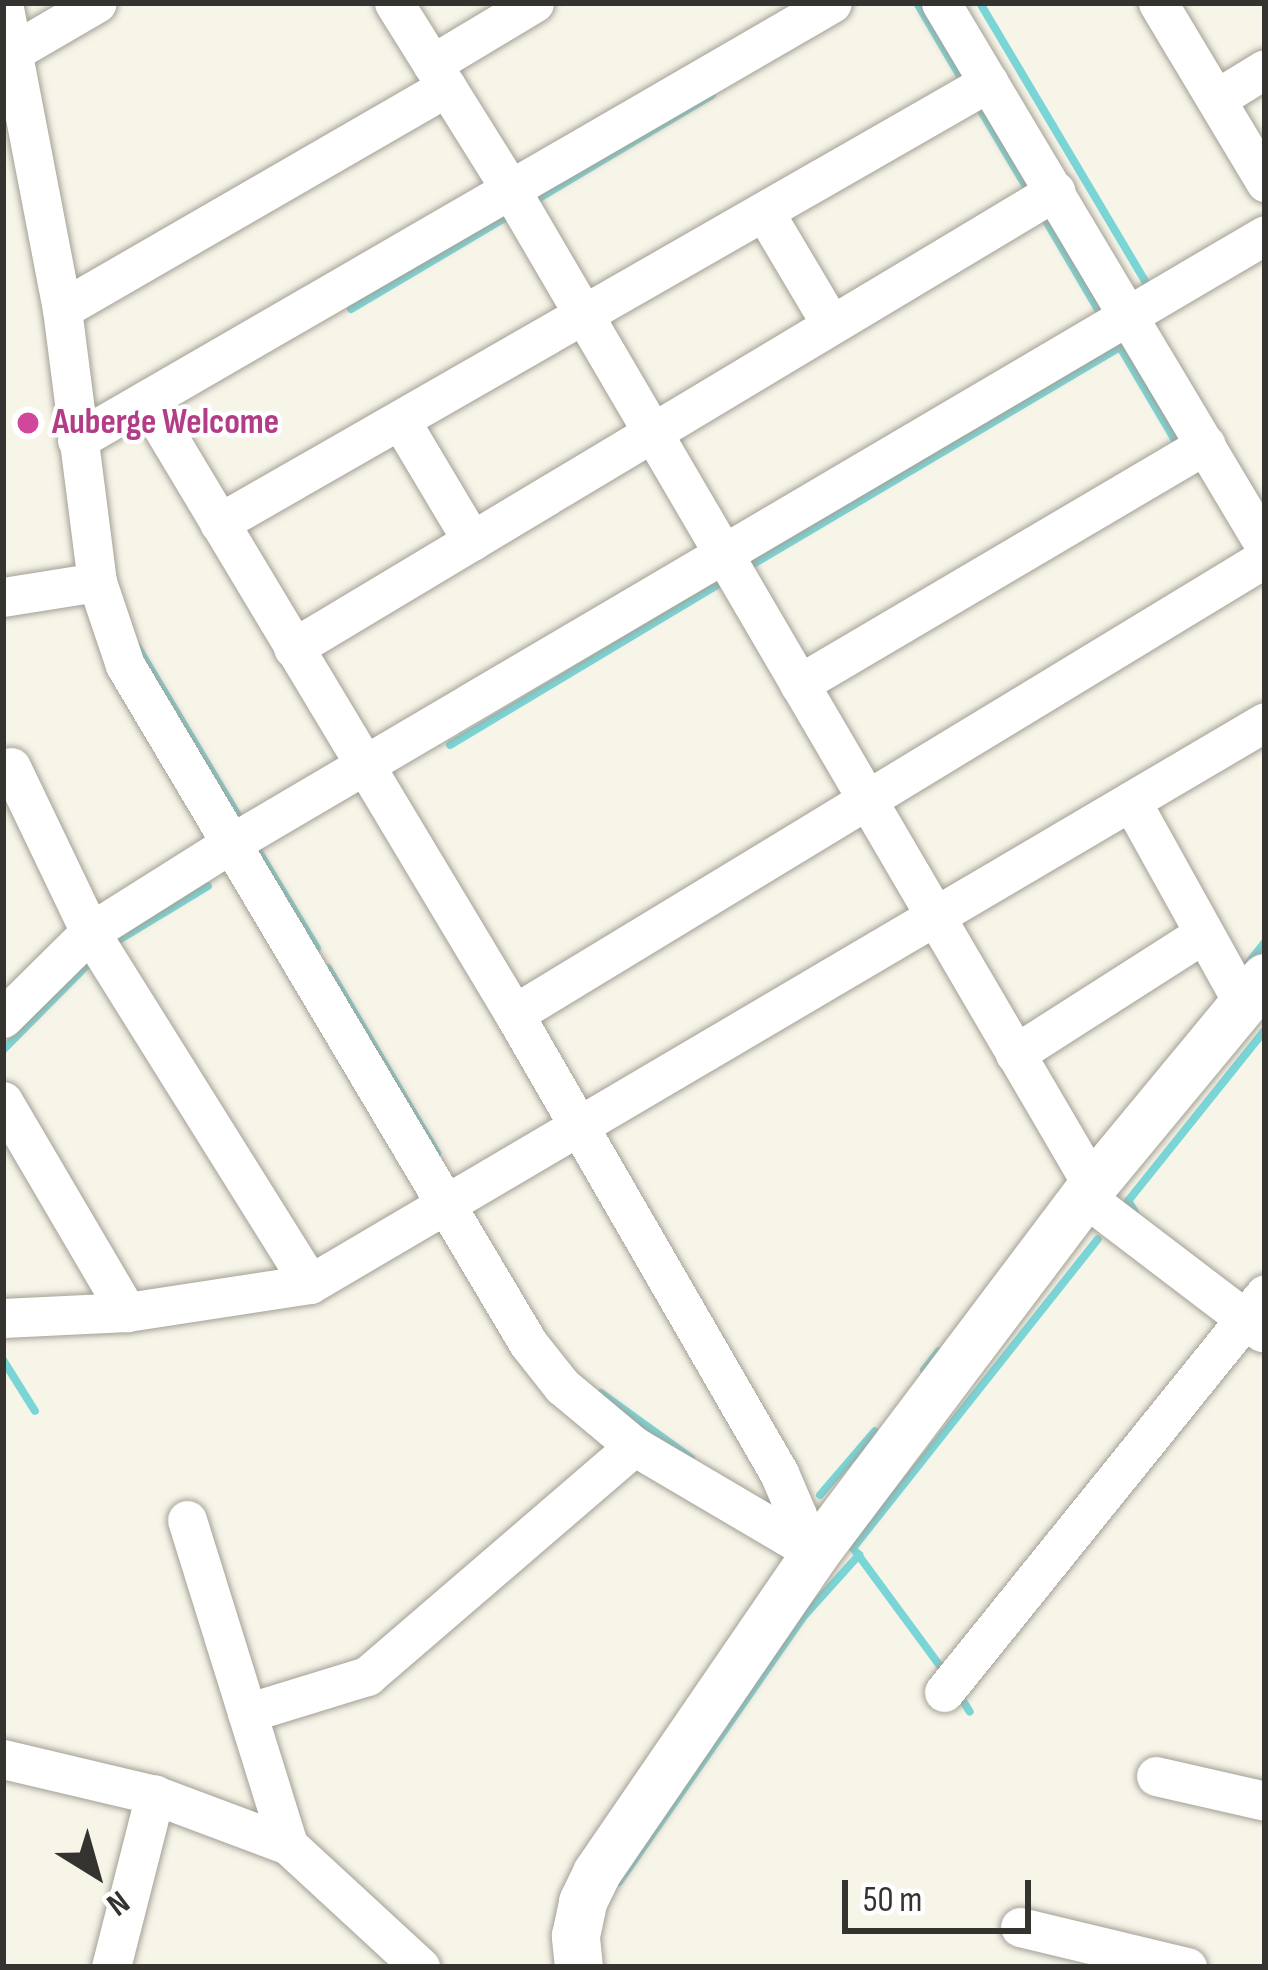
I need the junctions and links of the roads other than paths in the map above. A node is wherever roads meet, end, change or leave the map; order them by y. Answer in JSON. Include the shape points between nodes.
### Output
{"nodes":[{"id":1,"x":3,"y":3,"type":"edge"},
{"id":2,"x":97,"y":3,"type":"edge"},
{"id":3,"x":394,"y":3,"type":"edge"},
{"id":4,"x":534,"y":3,"type":"edge"},
{"id":5,"x":832,"y":3,"type":"edge"},
{"id":6,"x":941,"y":3,"type":"edge"},
{"id":7,"x":1159,"y":3,"type":"edge"},
{"id":8,"x":11,"y":53,"type":"junction"},
{"id":9,"x":1265,"y":69,"type":"edge"},
{"id":10,"x":439,"y":75,"type":"junction"},
{"id":11,"x":989,"y":82,"type":"junction"},
{"id":12,"x":1216,"y":99,"type":"junction"},
{"id":13,"x":12,"y":107,"type":"edge"},
{"id":14,"x":1265,"y":182,"type":"edge"},
{"id":15,"x":508,"y":187,"type":"junction"},
{"id":16,"x":1055,"y":191,"type":"junction"},
{"id":17,"x":765,"y":214,"type":"junction"},
{"id":18,"x":1265,"y":235,"type":"edge"},
{"id":19,"x":62,"y":309,"type":"junction"},
{"id":20,"x":584,"y":315,"type":"junction"},
{"id":21,"x":1130,"y":315,"type":"junction"},
{"id":22,"x":831,"y":324,"type":"junction"},
{"id":23,"x":146,"y":400,"type":"junction"},
{"id":24,"x":400,"y":420,"type":"junction"},
{"id":25,"x":653,"y":433,"type":"junction"},
{"id":26,"x":77,"y":440,"type":"junction"},
{"id":27,"x":1205,"y":444,"type":"junction"},
{"id":28,"x":1252,"y":494,"type":"edge"},
{"id":29,"x":219,"y":523,"type":"junction"},
{"id":30,"x":472,"y":541,"type":"junction"},
{"id":31,"x":1265,"y":547,"type":"edge"},
{"id":32,"x":723,"y":551,"type":"junction"},
{"id":33,"x":1265,"y":559,"type":"edge"},
{"id":34,"x":97,"y":582,"type":"junction"},
{"id":35,"x":3,"y":597,"type":"edge"},
{"id":36,"x":293,"y":648,"type":"junction"},
{"id":37,"x":799,"y":684,"type":"junction"},
{"id":38,"x":1265,"y":722,"type":"edge"},
{"id":39,"x":6,"y":764,"type":"edge"},
{"id":40,"x":364,"y":769,"type":"junction"},
{"id":41,"x":1131,"y":801,"type":"junction"},
{"id":42,"x":866,"y":802,"type":"junction"},
{"id":43,"x":230,"y":844,"type":"junction"},
{"id":44,"x":935,"y":916,"type":"junction"},
{"id":45,"x":90,"y":932,"type":"junction"},
{"id":46,"x":1204,"y":933,"type":"junction"},
{"id":47,"x":1255,"y":991,"type":"edge"},
{"id":48,"x":514,"y":1014,"type":"junction"},
{"id":49,"x":3,"y":1018,"type":"edge"},
{"id":50,"x":1016,"y":1054,"type":"junction"},
{"id":51,"x":3,"y":1100,"type":"edge"},
{"id":52,"x":581,"y":1129,"type":"junction"},
{"id":53,"x":1089,"y":1192,"type":"junction"},
{"id":54,"x":445,"y":1206,"type":"junction"},
{"id":55,"x":310,"y":1284,"type":"junction"},
{"id":56,"x":127,"y":1312,"type":"junction"},
{"id":57,"x":1258,"y":1316,"type":"edge"},
{"id":58,"x":3,"y":1318,"type":"edge"},
{"id":59,"x":634,"y":1446,"type":"junction"},
{"id":60,"x":187,"y":1520,"type":"dead end"},
{"id":61,"x":805,"y":1547,"type":"junction"},
{"id":62,"x":944,"y":1692,"type":"dead end"},
{"id":63,"x":247,"y":1712,"type":"junction"},
{"id":64,"x":3,"y":1759,"type":"edge"},
{"id":65,"x":1156,"y":1776,"type":"dead end"},
{"id":66,"x":155,"y":1795,"type":"junction"},
{"id":67,"x":1265,"y":1802,"type":"edge"},
{"id":68,"x":288,"y":1845,"type":"junction"},
{"id":69,"x":1020,"y":1927,"type":"dead end"},
{"id":70,"x":111,"y":1967,"type":"edge"},
{"id":71,"x":420,"y":1967,"type":"edge"},
{"id":72,"x":579,"y":1967,"type":"edge"},
{"id":73,"x":1187,"y":1967,"type":"edge"}],
"edges":[{"from":1,"to":8,"type":"street"},
{"from":2,"to":8,"type":"street"},
{"from":3,"to":10,"type":"street"},
{"from":4,"to":10,"type":"street"},
{"from":5,"to":15,"type":"street"},
{"from":6,"to":11,"type":"street"},
{"from":7,"to":12,"type":"street"},
{"from":8,"to":13,"type":"street"},
{"from":9,"to":12,"type":"street"},
{"from":10,"to":15,"type":"street"},
{"from":10,"to":19,"type":"street"},
{"from":11,"to":16,"type":"street"},
{"from":11,"to":17,"type":"street"},
{"from":12,"to":14,"type":"street"},
{"from":13,"to":19,"type":"street"},
{"from":15,"to":20,"type":"street"},
{"from":15,"to":23,"type":"street"},
{"from":16,"to":21,"type":"street"},
{"from":16,"to":22,"type":"street"},
{"from":17,"to":20,"type":"street"},
{"from":17,"to":22,"type":"street"},
{"from":18,"to":21,"type":"street"},
{"from":19,"to":26,"type":"street"},
{"from":20,"to":24,"type":"street"},
{"from":20,"to":25,"type":"street"},
{"from":21,"to":27,"type":"street"},
{"from":21,"to":32,"type":"street"},
{"from":22,"to":25,"type":"street"},
{"from":23,"to":26,"type":"street"},
{"from":23,"to":29,"type":"street"},
{"from":24,"to":29,"type":"street"},
{"from":24,"to":30,"type":"street"},
{"from":25,"to":30,"type":"street"},
{"from":25,"to":32,"type":"street"},
{"from":26,"to":34,"type":"street"},
{"from":27,"to":28,"type":"street"},
{"from":27,"to":37,"type":"street"},
{"from":28,"to":31,"type":"street"},
{"from":29,"to":36,"type":"street"},
{"from":30,"to":36,"type":"street"},
{"from":32,"to":37,"type":"street"},
{"from":32,"to":40,"type":"street"},
{"from":33,"to":42,"type":"street"},
{"from":34,"to":35,"type":"street"},
{"from":34,"to":43,"type":"street","via":[[125,665]]},
{"from":36,"to":40,"type":"street"},
{"from":37,"to":42,"type":"street"},
{"from":38,"to":41,"type":"street"},
{"from":39,"to":45,"type":"street"},
{"from":40,"to":43,"type":"street"},
{"from":40,"to":48,"type":"street"},
{"from":41,"to":44,"type":"street"},
{"from":41,"to":46,"type":"street"},
{"from":42,"to":44,"type":"street"},
{"from":42,"to":48,"type":"street"},
{"from":43,"to":45,"type":"street"},
{"from":43,"to":54,"type":"street"},
{"from":44,"to":50,"type":"street"},
{"from":44,"to":52,"type":"street"},
{"from":45,"to":49,"type":"street"},
{"from":45,"to":55,"type":"street"},
{"from":46,"to":47,"type":"street"},
{"from":46,"to":50,"type":"street"},
{"from":47,"to":53,"type":"main road"},
{"from":48,"to":52,"type":"street"},
{"from":50,"to":53,"type":"street"},
{"from":51,"to":56,"type":"street"},
{"from":52,"to":54,"type":"street"},
{"from":52,"to":61,"type":"street","via":[[779,1473]]},
{"from":53,"to":57,"type":"street"},
{"from":53,"to":61,"type":"main road"},
{"from":54,"to":55,"type":"street"},
{"from":54,"to":59,"type":"street","via":[[528,1343],[562,1386]]},
{"from":55,"to":56,"type":"street"},
{"from":56,"to":58,"type":"street"},
{"from":57,"to":62,"type":"street"},
{"from":59,"to":61,"type":"street"},
{"from":59,"to":63,"type":"street","via":[[367,1676]]},
{"from":60,"to":63,"type":"street"},
{"from":61,"to":72,"type":"main road","via":[[597,1874],[576,1936]]},
{"from":63,"to":68,"type":"street"},
{"from":64,"to":66,"type":"street"},
{"from":65,"to":67,"type":"street"},
{"from":66,"to":68,"type":"street"},
{"from":66,"to":70,"type":"street"},
{"from":68,"to":71,"type":"street"},
{"from":69,"to":73,"type":"street"}]}
